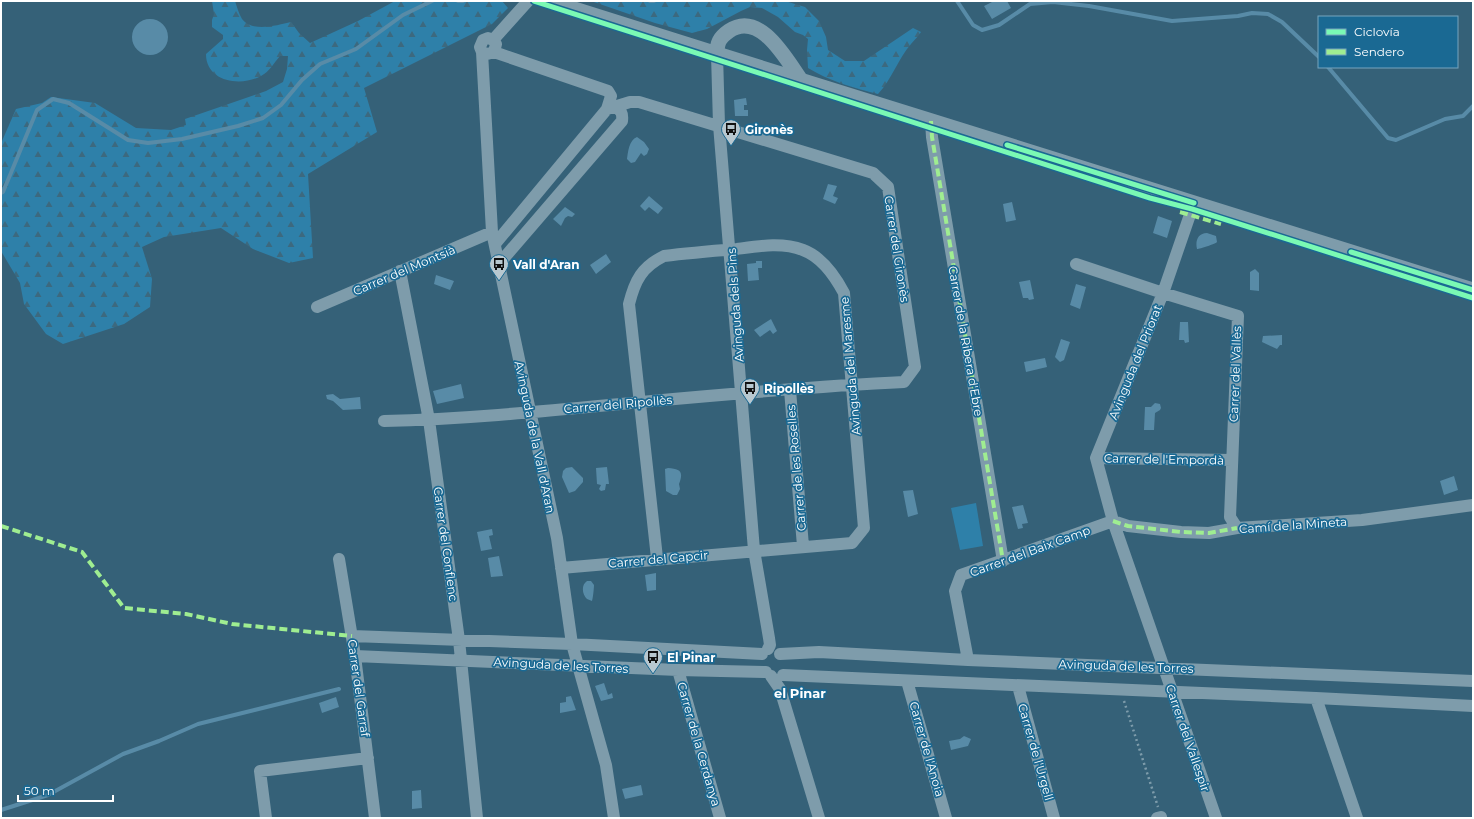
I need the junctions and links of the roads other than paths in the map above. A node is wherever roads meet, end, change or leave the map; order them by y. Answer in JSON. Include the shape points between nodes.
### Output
{"nodes":[{"id":1,"x":528,"y":1,"type":"edge"},
{"id":2,"x":549,"y":1,"type":"edge"},
{"id":3,"x":488,"y":52,"type":"junction"},
{"id":4,"x":717,"y":54,"type":"junction"},
{"id":5,"x":801,"y":80,"type":"junction"},
{"id":6,"x":610,"y":107,"type":"junction"},
{"id":7,"x":931,"y":120,"type":"junction"},
{"id":8,"x":719,"y":125,"type":"junction"},
{"id":9,"x":1194,"y":203,"type":"junction"},
{"id":10,"x":492,"y":232,"type":"junction"},
{"id":11,"x":495,"y":244,"type":"junction"},
{"id":12,"x":730,"y":249,"type":"junction"},
{"id":13,"x":1076,"y":264,"type":"dead end"},
{"id":14,"x":498,"y":265,"type":"junction"},
{"id":15,"x":400,"y":271,"type":"junction"},
{"id":16,"x":1473,"y":290,"type":"edge"},
{"id":17,"x":1162,"y":293,"type":"junction"},
{"id":18,"x":317,"y":307,"type":"dead end"},
{"id":19,"x":852,"y":385,"type":"junction"},
{"id":20,"x":790,"y":390,"type":"junction"},
{"id":21,"x":742,"y":393,"type":"junction"},
{"id":22,"x":641,"y":402,"type":"junction"},
{"id":23,"x":530,"y":413,"type":"junction"},
{"id":24,"x":429,"y":420,"type":"junction"},
{"id":25,"x":384,"y":421,"type":"dead end"},
{"id":26,"x":1096,"y":458,"type":"junction"},
{"id":27,"x":1232,"y":460,"type":"junction"},
{"id":28,"x":1473,"y":505,"type":"edge"},
{"id":29,"x":1113,"y":521,"type":"junction"},
{"id":30,"x":1237,"y":528,"type":"junction"},
{"id":31,"x":803,"y":546,"type":"junction"},
{"id":32,"x":754,"y":550,"type":"junction"},
{"id":33,"x":657,"y":558,"type":"junction"},
{"id":34,"x":339,"y":560,"type":"dead end"},
{"id":35,"x":1003,"y":561,"type":"junction"},
{"id":36,"x":561,"y":568,"type":"junction"},
{"id":37,"x":352,"y":636,"type":"junction"},
{"id":38,"x":459,"y":640,"type":"junction"},
{"id":39,"x":572,"y":644,"type":"junction"},
{"id":40,"x":765,"y":652,"type":"junction"},
{"id":41,"x":780,"y":654,"type":"junction"},
{"id":42,"x":355,"y":656,"type":"junction"},
{"id":43,"x":461,"y":660,"type":"junction"},
{"id":44,"x":968,"y":660,"type":"junction"},
{"id":45,"x":578,"y":666,"type":"junction"},
{"id":46,"x":1164,"y":668,"type":"junction"},
{"id":47,"x":678,"y":670,"type":"junction"},
{"id":48,"x":776,"y":675,"type":"junction"},
{"id":49,"x":907,"y":681,"type":"junction"},
{"id":50,"x":1473,"y":681,"type":"edge"},
{"id":51,"x":1018,"y":686,"type":"junction"},
{"id":52,"x":1173,"y":693,"type":"junction"},
{"id":53,"x":1316,"y":698,"type":"junction"},
{"id":54,"x":1473,"y":706,"type":"edge"},
{"id":55,"x":368,"y":758,"type":"junction"},
{"id":56,"x":266,"y":818,"type":"edge"},
{"id":57,"x":375,"y":818,"type":"edge"},
{"id":58,"x":477,"y":818,"type":"edge"},
{"id":59,"x":614,"y":818,"type":"edge"},
{"id":60,"x":720,"y":818,"type":"edge"},
{"id":61,"x":819,"y":818,"type":"edge"},
{"id":62,"x":946,"y":818,"type":"edge"},
{"id":63,"x":1054,"y":818,"type":"edge"},
{"id":64,"x":1216,"y":818,"type":"edge"},
{"id":65,"x":1356,"y":818,"type":"edge"}],
"edges":[{"from":1,"to":3,"type":"street","via":[[493,40],[488,38],[481,42],[480,47]]},
{"from":2,"to":4,"type":"street"},
{"from":3,"to":6,"type":"street","via":[[608,91],[611,96]]},
{"from":3,"to":10,"type":"street","name":"Avinguda de la Vall d'Aran"},
{"from":4,"to":5,"type":"street"},
{"from":4,"to":5,"type":"street","via":[[717,44],[731,30],[740,27],[759,29],[777,46]]},
{"from":4,"to":8,"type":"street","name":"Avinguda dels Pins"},
{"from":5,"to":7,"type":"street"},
{"from":6,"to":8,"type":"street","name":"Carrer del Gironès","via":[[639,102]]},
{"from":6,"to":11,"type":"street"},
{"from":6,"to":14,"type":"street","via":[[622,112],[622,121]]},
{"from":7,"to":9,"type":"street"},
{"from":7,"to":35,"type":"street","name":"Carrer de la Ribera d'Ebre"},
{"from":8,"to":12,"type":"street","name":"Avinguda dels Pins"},
{"from":8,"to":19,"type":"street","name":"Carrer del Gironès","via":[[872,173],[888,187],[915,366],[904,382]]},
{"from":9,"to":16,"type":"street"},
{"from":9,"to":17,"type":"street","name":"Avinguda del Priorat"},
{"from":10,"to":11,"type":"street","name":"Avinguda de la Vall d'Aran"},
{"from":10,"to":15,"type":"street","name":"Carrer del Montsià"},
{"from":11,"to":14,"type":"street","name":"Avinguda de la Vall d'Aran"},
{"from":12,"to":19,"type":"street","name":"Avinguda del Maresme","via":[[789,246],[814,255],[828,268],[844,293]]},
{"from":12,"to":21,"type":"street","name":"Avinguda dels Pins"},
{"from":12,"to":22,"type":"street","name":"Avinguda del Maresme","via":[[664,256],[652,262],[633,287],[630,304]]},
{"from":13,"to":17,"type":"street","name":"Carrer del Vallès"},
{"from":14,"to":23,"type":"street","name":"Avinguda de la Vall d'Aran"},
{"from":15,"to":18,"type":"street","name":"Carrer del Montsià"},
{"from":15,"to":24,"type":"street","name":"Carrer del Conflenc"},
{"from":17,"to":26,"type":"street","name":"Avinguda del Priorat"},
{"from":17,"to":27,"type":"street","name":"Carrer del Vallès","via":[[1238,316]]},
{"from":19,"to":20,"type":"street","name":"Carrer del Ripollès"},
{"from":19,"to":31,"type":"street","name":"Avinguda del Maresme","via":[[864,528],[852,543]]},
{"from":20,"to":21,"type":"street","name":"Carrer del Ripollès"},
{"from":20,"to":31,"type":"street","name":"Carrer de les Roselles"},
{"from":21,"to":22,"type":"street","name":"Carrer del Ripollès"},
{"from":21,"to":32,"type":"street","name":"Avinguda dels Pins"},
{"from":22,"to":23,"type":"street","name":"Carrer del Ripollès"},
{"from":22,"to":33,"type":"street","name":"Avinguda del Maresme"},
{"from":23,"to":24,"type":"street","name":"Carrer del Ripollès"},
{"from":23,"to":36,"type":"street","name":"Avinguda de la Vall d'Aran"},
{"from":24,"to":25,"type":"street","name":"Carrer del Ripollès"},
{"from":24,"to":38,"type":"street","name":"Carrer del Conflenc"},
{"from":26,"to":27,"type":"street","name":"Carrer de l'Empordà"},
{"from":26,"to":29,"type":"street"},
{"from":27,"to":30,"type":"street","name":"Carrer del Vallès","via":[[1230,517]]},
{"from":28,"to":30,"type":"street","name":"Camí de la Mineta","via":[[1362,520]]},
{"from":29,"to":30,"type":"street","name":"Camí de la Mineta","via":[[1128,526],[1181,532],[1209,533]]},
{"from":29,"to":35,"type":"street","name":"Carrer del Baix Camp"},
{"from":29,"to":46,"type":"street","name":"Carrer del Vallespir"},
{"from":31,"to":32,"type":"street","name":"Avinguda del Maresme"},
{"from":32,"to":33,"type":"street","name":"Carrer del Capcir"},
{"from":32,"to":40,"type":"street","name":"Avinguda dels Pins","via":[[770,645]]},
{"from":33,"to":36,"type":"street","name":"Carrer del Capcir"},
{"from":34,"to":37,"type":"street","name":"Carrer del Garraf"},
{"from":35,"to":44,"type":"street","name":"Carrer del Baix Camp","via":[[962,575],[955,591]]},
{"from":36,"to":39,"type":"street","name":"Avinguda de la Vall d'Aran"},
{"from":37,"to":38,"type":"street","name":"Avinguda de les Torres"},
{"from":37,"to":42,"type":"street","name":"Carrer del Garraf"},
{"from":38,"to":39,"type":"street","name":"Avinguda de les Torres"},
{"from":38,"to":43,"type":"street","name":"Carrer del Conflenc"},
{"from":39,"to":40,"type":"street","name":"Avinguda de les Torres"},
{"from":39,"to":45,"type":"street","name":"Avinguda de la Vall d'Aran"},
{"from":40,"to":41,"type":"street","via":[[774,650]]},
{"from":40,"to":48,"type":"street","via":[[760,663]]},
{"from":41,"to":44,"type":"street","name":"Avinguda de les Torres","via":[[819,652]]},
{"from":41,"to":48,"type":"street","via":[[787,668],[786,672]]},
{"from":42,"to":43,"type":"street","name":"Avinguda de les Torres"},
{"from":42,"to":55,"type":"street","name":"Carrer del Garraf"},
{"from":43,"to":45,"type":"street","name":"Avinguda de les Torres"},
{"from":43,"to":58,"type":"street","name":"Carrer del Conflenc"},
{"from":44,"to":46,"type":"street","name":"Avinguda de les Torres"},
{"from":45,"to":47,"type":"street","name":"Avinguda de les Torres"},
{"from":45,"to":59,"type":"street","name":"Avinguda de la Vall d'Aran","via":[[606,765]]},
{"from":46,"to":50,"type":"street","name":"Avinguda de les Torres"},
{"from":46,"to":52,"type":"street","name":"Carrer del Vallespir"},
{"from":47,"to":48,"type":"street","name":"Avinguda de les Torres"},
{"from":47,"to":60,"type":"street","name":"Carrer de la Cerdanya"},
{"from":48,"to":49,"type":"street","name":"Avinguda de les Torres"},
{"from":48,"to":61,"type":"street"},
{"from":49,"to":51,"type":"street","name":"Avinguda de les Torres"},
{"from":49,"to":62,"type":"street","name":"Carrer de l'Anoia"},
{"from":51,"to":52,"type":"street","name":"Avinguda de les Torres"},
{"from":51,"to":63,"type":"street","name":"Carrer de l'Urgell"},
{"from":52,"to":53,"type":"street","name":"Avinguda de les Torres"},
{"from":52,"to":64,"type":"street","name":"Carrer del Vallespir"},
{"from":53,"to":54,"type":"street","name":"Avinguda de les Torres"},
{"from":53,"to":65,"type":"street"},
{"from":55,"to":56,"type":"street","via":[[260,771]]},
{"from":55,"to":57,"type":"street","name":"Carrer del Garraf"}]}
